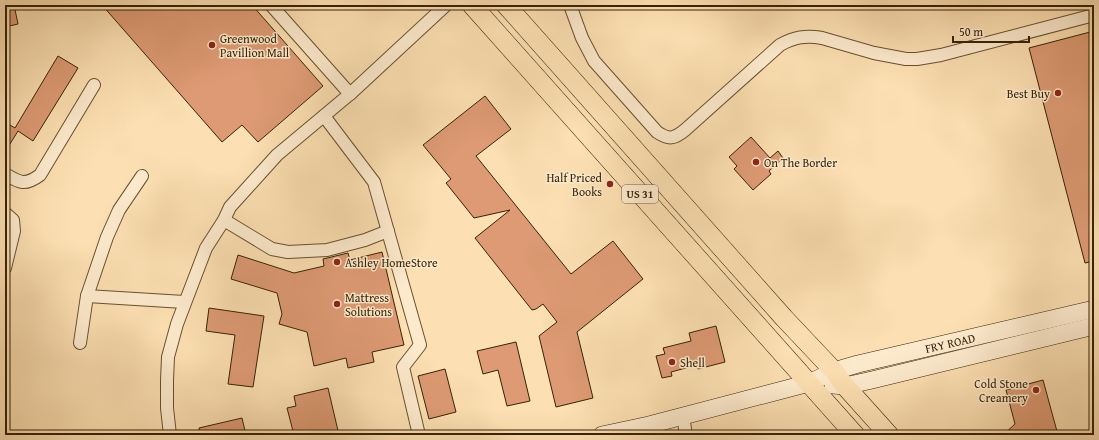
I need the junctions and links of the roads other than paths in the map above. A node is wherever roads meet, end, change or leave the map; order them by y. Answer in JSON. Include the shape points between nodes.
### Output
{"nodes":[{"id":1,"x":270,"y":5,"type":"edge"},
{"id":2,"x":446,"y":5,"type":"edge"},
{"id":3,"x":472,"y":5,"type":"edge"},
{"id":4,"x":506,"y":5,"type":"edge"},
{"id":5,"x":570,"y":5,"type":"edge"},
{"id":6,"x":1094,"y":15,"type":"edge"},
{"id":7,"x":94,"y":85,"type":"dead end"},
{"id":8,"x":350,"y":94,"type":"junction"},
{"id":9,"x":324,"y":116,"type":"junction"},
{"id":10,"x":5,"y":174,"type":"edge"},
{"id":11,"x":142,"y":176,"type":"dead end"},
{"id":12,"x":5,"y":213,"type":"edge"},
{"id":13,"x":224,"y":220,"type":"junction"},
{"id":14,"x":388,"y":231,"type":"junction"},
{"id":15,"x":5,"y":268,"type":"edge"},
{"id":16,"x":87,"y":296,"type":"junction"},
{"id":17,"x":184,"y":302,"type":"junction"},
{"id":18,"x":1094,"y":309,"type":"edge"},
{"id":19,"x":1094,"y":326,"type":"edge"},
{"id":20,"x":80,"y":343,"type":"dead end"},
{"id":21,"x":834,"y":371,"type":"junction"},
{"id":22,"x":809,"y":383,"type":"junction"},
{"id":23,"x":845,"y":386,"type":"junction"},
{"id":24,"x":683,"y":416,"type":"junction"},
{"id":25,"x":170,"y":435,"type":"edge"},
{"id":26,"x":419,"y":435,"type":"edge"},
{"id":27,"x":602,"y":435,"type":"edge"},
{"id":28,"x":686,"y":435,"type":"edge"},
{"id":29,"x":855,"y":435,"type":"edge"},
{"id":30,"x":889,"y":435,"type":"edge"}],
"edges":[{"from":1,"to":8,"type":"street"},
{"from":2,"to":8,"type":"street"},
{"from":3,"to":22,"type":"main road","number":"US 31"},
{"from":4,"to":21,"type":"main road","number":"US 31"},
{"from":5,"to":6,"type":"street","via":[[594,61],[657,132],[667,138],[682,133],[780,45],[802,36],[906,59],[928,58]]},
{"from":7,"to":10,"type":"street","via":[[40,175],[31,182],[19,182]]},
{"from":8,"to":9,"type":"street"},
{"from":9,"to":13,"type":"street","via":[[277,155],[230,207]]},
{"from":9,"to":14,"type":"street","via":[[374,182]]},
{"from":11,"to":16,"type":"street","via":[[119,210]]},
{"from":12,"to":15,"type":"street","via":[[13,220],[14,231]]},
{"from":13,"to":14,"type":"street","via":[[272,249],[288,252],[327,250]]},
{"from":13,"to":17,"type":"street","via":[[206,248]]},
{"from":14,"to":26,"type":"street","via":[[420,345],[403,367]]},
{"from":16,"to":17,"type":"street"},
{"from":16,"to":20,"type":"street"},
{"from":17,"to":25,"type":"street","via":[[168,357],[166,399]]},
{"from":18,"to":21,"type":"street","name":"FRY ROAD"},
{"from":19,"to":23,"type":"street","name":"FRY ROAD"},
{"from":21,"to":22,"type":"street","name":"FRY ROAD"},
{"from":21,"to":23,"type":"main road","number":"US 31"},
{"from":22,"to":23,"type":"street","name":"FRY ROAD"},
{"from":22,"to":24,"type":"street","name":"FRY ROAD"},
{"from":22,"to":29,"type":"main road","number":"US 31"},
{"from":23,"to":30,"type":"main road","number":"US 31"},
{"from":24,"to":27,"type":"street","name":"FRY ROAD"},
{"from":24,"to":28,"type":"street"}]}
